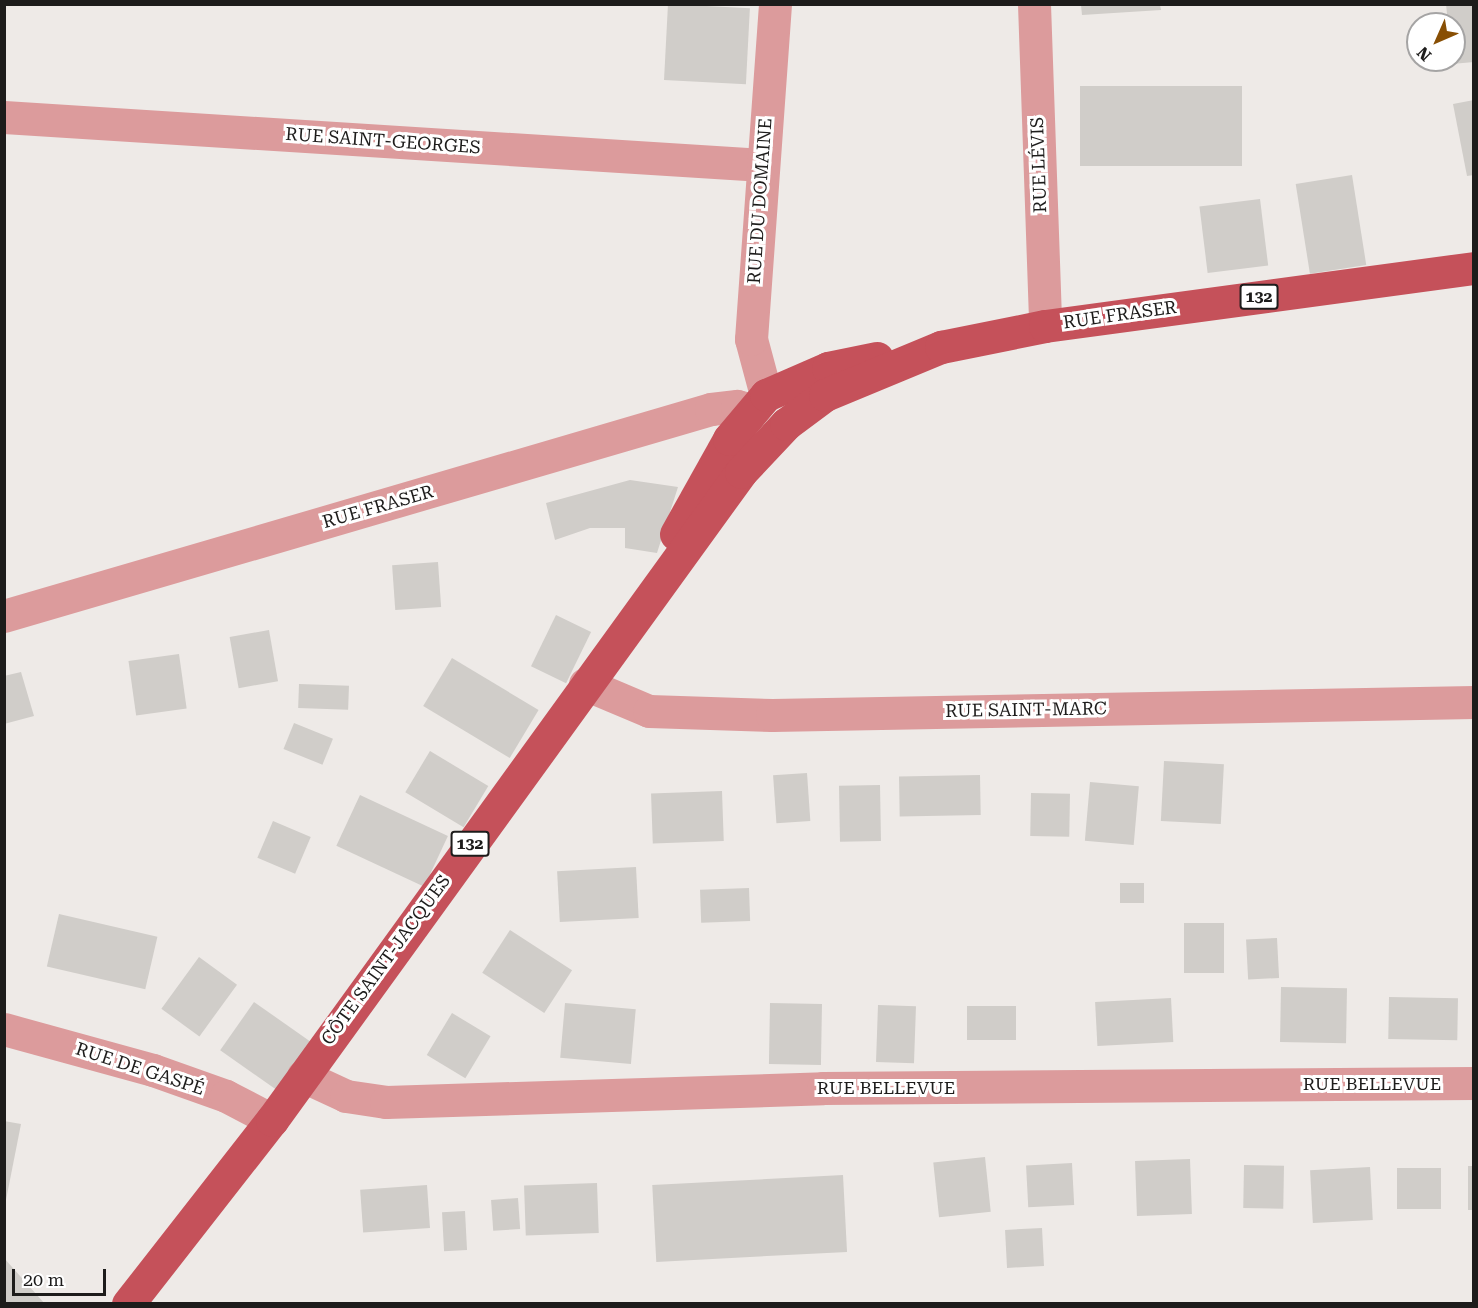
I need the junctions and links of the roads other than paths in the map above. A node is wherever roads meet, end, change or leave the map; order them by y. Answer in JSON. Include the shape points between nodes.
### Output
{"nodes":[{"id":1,"x":775,"y":4,"type":"edge"},
{"id":2,"x":1034,"y":4,"type":"edge"},
{"id":3,"x":4,"y":117,"type":"edge"},
{"id":4,"x":762,"y":165,"type":"junction"},
{"id":5,"x":1473,"y":268,"type":"edge"},
{"id":6,"x":1045,"y":326,"type":"junction"},
{"id":7,"x":941,"y":347,"type":"junction"},
{"id":8,"x":759,"y":403,"type":"junction"},
{"id":9,"x":786,"y":424,"type":"joint"},
{"id":10,"x":639,"y":612,"type":"junction"},
{"id":11,"x":4,"y":616,"type":"edge"},
{"id":12,"x":585,"y":684,"type":"junction"},
{"id":13,"x":1473,"y":702,"type":"edge"},
{"id":14,"x":4,"y":1029,"type":"edge"},
{"id":15,"x":303,"y":1076,"type":"junction"},
{"id":16,"x":1473,"y":1083,"type":"edge"},
{"id":17,"x":272,"y":1120,"type":"junction"},
{"id":18,"x":128,"y":1304,"type":"edge"}],
"edges":[{"from":1,"to":4,"type":"street","name":"RUE DU DOMAINE"},
{"from":2,"to":6,"type":"street","name":"RUE LÉVIS"},
{"from":3,"to":4,"type":"street","name":"RUE SAINT-GEORGES"},
{"from":4,"to":8,"type":"street","name":"RUE DU DOMAINE","via":[[751,339]]},
{"from":5,"to":6,"type":"main road","name":"RUE FRASER","number":"132"},
{"from":6,"to":7,"type":"main road","name":"RUE FRASER","number":"132"},
{"from":7,"to":8,"type":"main road","via":[[828,368]]},
{"from":7,"to":9,"type":"main road","name":"RUE FRASER","number":"132","via":[[825,395]]},
{"from":8,"to":10,"type":"main road","name":"CÔTE SAINT-JACQUES","via":[[724,448],[670,545]]},
{"from":8,"to":11,"type":"street","name":"RUE FRASER","via":[[711,409]]},
{"from":9,"to":10,"type":"main road","name":"CÔTE SAINT-JACQUES","number":"132","via":[[741,472]]},
{"from":10,"to":12,"type":"main road","name":"CÔTE SAINT-JACQUES","number":"132"},
{"from":12,"to":13,"type":"street","name":"RUE SAINT-MARC","via":[[649,711],[772,715]]},
{"from":12,"to":15,"type":"main road","name":"CÔTE SAINT-JACQUES","number":"132"},
{"from":14,"to":17,"type":"street","name":"RUE DE GASPÉ","via":[[153,1070],[226,1096]]},
{"from":15,"to":16,"type":"street","name":"RUE BELLEVUE","via":[[346,1096],[386,1102],[812,1088]]},
{"from":15,"to":17,"type":"main road","name":"CÔTE SAINT-JACQUES","number":"132"},
{"from":17,"to":18,"type":"main road","name":"CÔTE SAINT-JACQUES","number":"132"}]}
